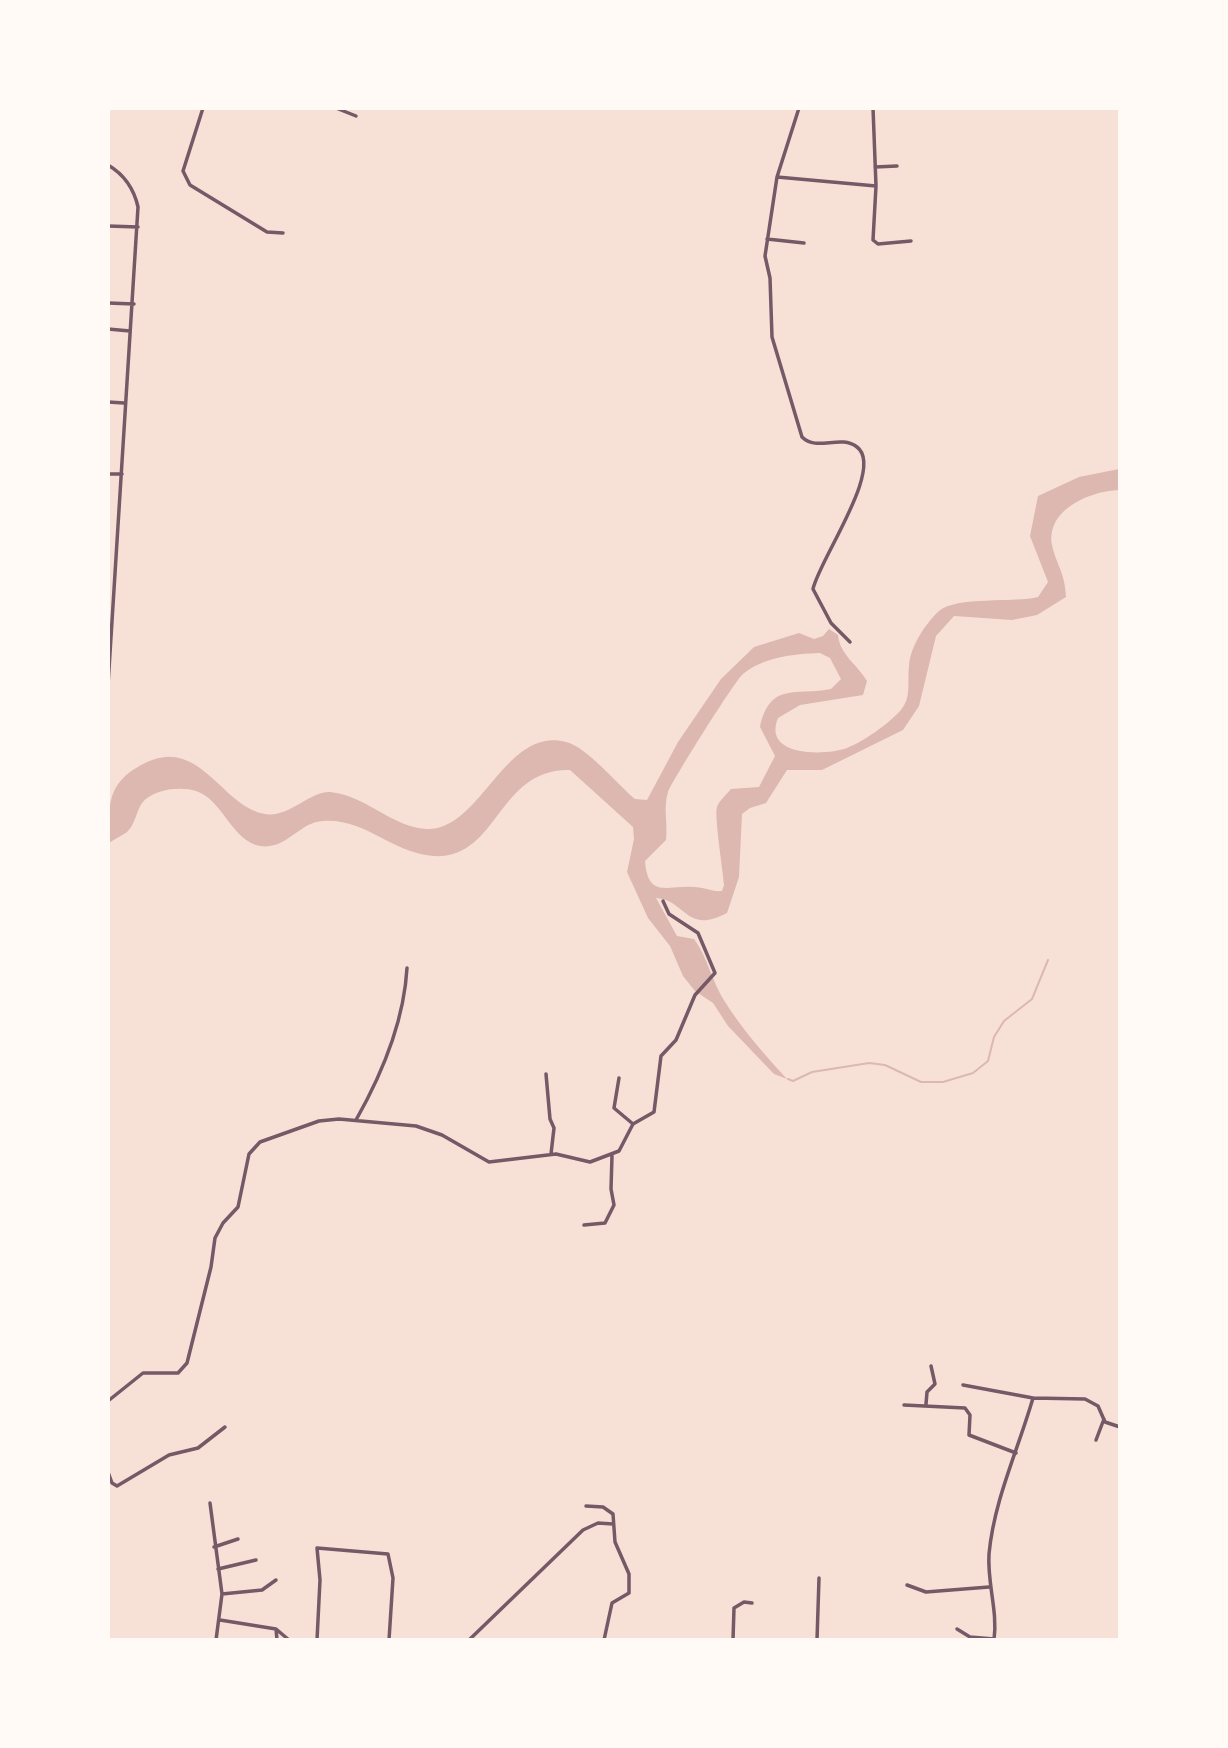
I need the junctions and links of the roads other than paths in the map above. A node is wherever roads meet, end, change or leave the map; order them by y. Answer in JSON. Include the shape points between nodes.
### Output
{"nodes":[{"id":1,"x":203,"y":108,"type":"edge"},
{"id":2,"x":336,"y":108,"type":"edge"},
{"id":3,"x":799,"y":108,"type":"edge"},
{"id":4,"x":873,"y":108,"type":"edge"},
{"id":5,"x":356,"y":116,"type":"dead end"},
{"id":6,"x":108,"y":165,"type":"edge"},
{"id":7,"x":897,"y":166,"type":"dead end"},
{"id":8,"x":875,"y":167,"type":"junction"},
{"id":9,"x":777,"y":177,"type":"junction"},
{"id":10,"x":876,"y":186,"type":"junction"},
{"id":11,"x":108,"y":226,"type":"edge"},
{"id":12,"x":138,"y":228,"type":"junction"},
{"id":13,"x":283,"y":233,"type":"dead end"},
{"id":14,"x":766,"y":239,"type":"junction"},
{"id":15,"x":911,"y":242,"type":"dead end"},
{"id":16,"x":804,"y":243,"type":"dead end"},
{"id":17,"x":108,"y":303,"type":"edge"},
{"id":18,"x":134,"y":304,"type":"junction"},
{"id":19,"x":108,"y":329,"type":"edge"},
{"id":20,"x":130,"y":331,"type":"junction"},
{"id":21,"x":108,"y":402,"type":"edge"},
{"id":22,"x":125,"y":403,"type":"junction"},
{"id":23,"x":108,"y":474,"type":"edge"},
{"id":24,"x":122,"y":474,"type":"junction"},
{"id":25,"x":850,"y":642,"type":"dead end"},
{"id":26,"x":109,"y":663,"type":"edge"},
{"id":27,"x":108,"y":685,"type":"edge"},
{"id":28,"x":663,"y":901,"type":"dead end"},
{"id":29,"x":407,"y":968,"type":"dead end"},
{"id":30,"x":546,"y":1074,"type":"dead end"},
{"id":31,"x":619,"y":1078,"type":"dead end"},
{"id":32,"x":355,"y":1121,"type":"junction"},
{"id":33,"x":633,"y":1125,"type":"junction"},
{"id":34,"x":551,"y":1154,"type":"junction"},
{"id":35,"x":612,"y":1156,"type":"junction"},
{"id":36,"x":584,"y":1225,"type":"dead end"},
{"id":37,"x":931,"y":1366,"type":"dead end"},
{"id":38,"x":963,"y":1385,"type":"dead end"},
{"id":39,"x":1033,"y":1398,"type":"junction"},
{"id":40,"x":108,"y":1401,"type":"edge"},
{"id":41,"x":904,"y":1405,"type":"dead end"},
{"id":42,"x":926,"y":1405,"type":"junction"},
{"id":43,"x":1104,"y":1419,"type":"junction"},
{"id":44,"x":225,"y":1427,"type":"dead end"},
{"id":45,"x":1119,"y":1427,"type":"edge"},
{"id":46,"x":1096,"y":1440,"type":"dead end"},
{"id":47,"x":1016,"y":1453,"type":"junction"},
{"id":48,"x":108,"y":1472,"type":"edge"},
{"id":49,"x":210,"y":1503,"type":"dead end"},
{"id":50,"x":586,"y":1506,"type":"dead end"},
{"id":51,"x":613,"y":1524,"type":"junction"},
{"id":52,"x":238,"y":1539,"type":"dead end"},
{"id":53,"x":214,"y":1547,"type":"junction"},
{"id":54,"x":256,"y":1560,"type":"dead end"},
{"id":55,"x":218,"y":1569,"type":"junction"},
{"id":56,"x":819,"y":1578,"type":"dead end"},
{"id":57,"x":276,"y":1580,"type":"dead end"},
{"id":58,"x":907,"y":1585,"type":"dead end"},
{"id":59,"x":989,"y":1587,"type":"junction"},
{"id":60,"x":222,"y":1594,"type":"junction"},
{"id":61,"x":752,"y":1603,"type":"dead end"},
{"id":62,"x":220,"y":1620,"type":"junction"},
{"id":63,"x":276,"y":1629,"type":"junction"},
{"id":64,"x":957,"y":1629,"type":"dead end"},
{"id":65,"x":994,"y":1639,"type":"edge"},
{"id":66,"x":216,"y":1640,"type":"edge"},
{"id":67,"x":277,"y":1640,"type":"edge"},
{"id":68,"x":289,"y":1640,"type":"edge"},
{"id":69,"x":317,"y":1640,"type":"edge"},
{"id":70,"x":389,"y":1640,"type":"edge"},
{"id":71,"x":470,"y":1640,"type":"edge"},
{"id":72,"x":604,"y":1640,"type":"edge"},
{"id":73,"x":733,"y":1640,"type":"edge"},
{"id":74,"x":817,"y":1640,"type":"edge"}],
"edges":[{"from":1,"to":13,"type":"street","via":[[183,171],[187,182],[267,232]]},
{"from":2,"to":5,"type":"street"},
{"from":3,"to":9,"type":"street"},
{"from":4,"to":8,"type":"street"},
{"from":6,"to":12,"type":"street","via":[[135,193]]},
{"from":7,"to":8,"type":"street"},
{"from":8,"to":10,"type":"street"},
{"from":9,"to":10,"type":"street"},
{"from":9,"to":14,"type":"street"},
{"from":10,"to":15,"type":"street","via":[[874,243]]},
{"from":11,"to":12,"type":"street"},
{"from":12,"to":18,"type":"street"},
{"from":14,"to":16,"type":"street"},
{"from":14,"to":25,"type":"street","via":[[772,337],[802,438],[813,444],[841,440],[865,457],[866,468],[853,501],[813,589],[831,623]]},
{"from":17,"to":18,"type":"street"},
{"from":18,"to":20,"type":"street"},
{"from":19,"to":20,"type":"street"},
{"from":20,"to":22,"type":"street"},
{"from":21,"to":22,"type":"street"},
{"from":22,"to":24,"type":"street"},
{"from":23,"to":24,"type":"street"},
{"from":24,"to":26,"type":"street"},
{"from":26,"to":27,"type":"street"},
{"from":28,"to":33,"type":"street","via":[[669,914],[698,933],[715,976],[695,995],[676,1040],[659,1062],[654,1112]]},
{"from":29,"to":32,"type":"street","via":[[399,1022],[372,1093]]},
{"from":30,"to":34,"type":"street","via":[[554,1128]]},
{"from":31,"to":33,"type":"street","via":[[614,1108]]},
{"from":32,"to":34,"type":"street","via":[[416,1126],[489,1162]]},
{"from":32,"to":40,"type":"street","via":[[319,1121],[254,1147],[246,1163],[238,1207],[215,1238],[187,1363],[178,1373],[143,1373]]},
{"from":33,"to":35,"type":"street","via":[[619,1152]]},
{"from":34,"to":35,"type":"street","via":[[590,1162]]},
{"from":35,"to":36,"type":"street","via":[[612,1213],[605,1223]]},
{"from":37,"to":42,"type":"street","via":[[936,1384],[927,1392]]},
{"from":38,"to":39,"type":"street"},
{"from":39,"to":43,"type":"street","via":[[1093,1401]]},
{"from":39,"to":47,"type":"street"},
{"from":41,"to":42,"type":"street"},
{"from":42,"to":47,"type":"street","via":[[968,1410],[969,1435]]},
{"from":43,"to":45,"type":"street"},
{"from":43,"to":46,"type":"street"},
{"from":44,"to":48,"type":"street","via":[[198,1448],[169,1455],[117,1486]]},
{"from":47,"to":59,"type":"street","via":[[994,1517]]},
{"from":49,"to":53,"type":"street"},
{"from":50,"to":51,"type":"street","via":[[611,1511]]},
{"from":51,"to":71,"type":"street","via":[[598,1523],[583,1530]]},
{"from":51,"to":72,"type":"street","via":[[630,1581],[626,1597],[612,1604]]},
{"from":52,"to":53,"type":"street"},
{"from":53,"to":55,"type":"street"},
{"from":54,"to":55,"type":"street"},
{"from":55,"to":60,"type":"street"},
{"from":56,"to":74,"type":"street"},
{"from":57,"to":60,"type":"street","via":[[262,1590]]},
{"from":58,"to":59,"type":"street","via":[[926,1592]]},
{"from":59,"to":65,"type":"street"},
{"from":60,"to":62,"type":"street"},
{"from":61,"to":73,"type":"street","via":[[734,1608]]},
{"from":62,"to":63,"type":"street"},
{"from":62,"to":66,"type":"street"},
{"from":63,"to":67,"type":"street"},
{"from":63,"to":68,"type":"street"},
{"from":64,"to":65,"type":"street","via":[[970,1637]]},
{"from":69,"to":70,"type":"street","via":[[317,1548],[322,1548],[388,1554],[393,1578]]}]}
